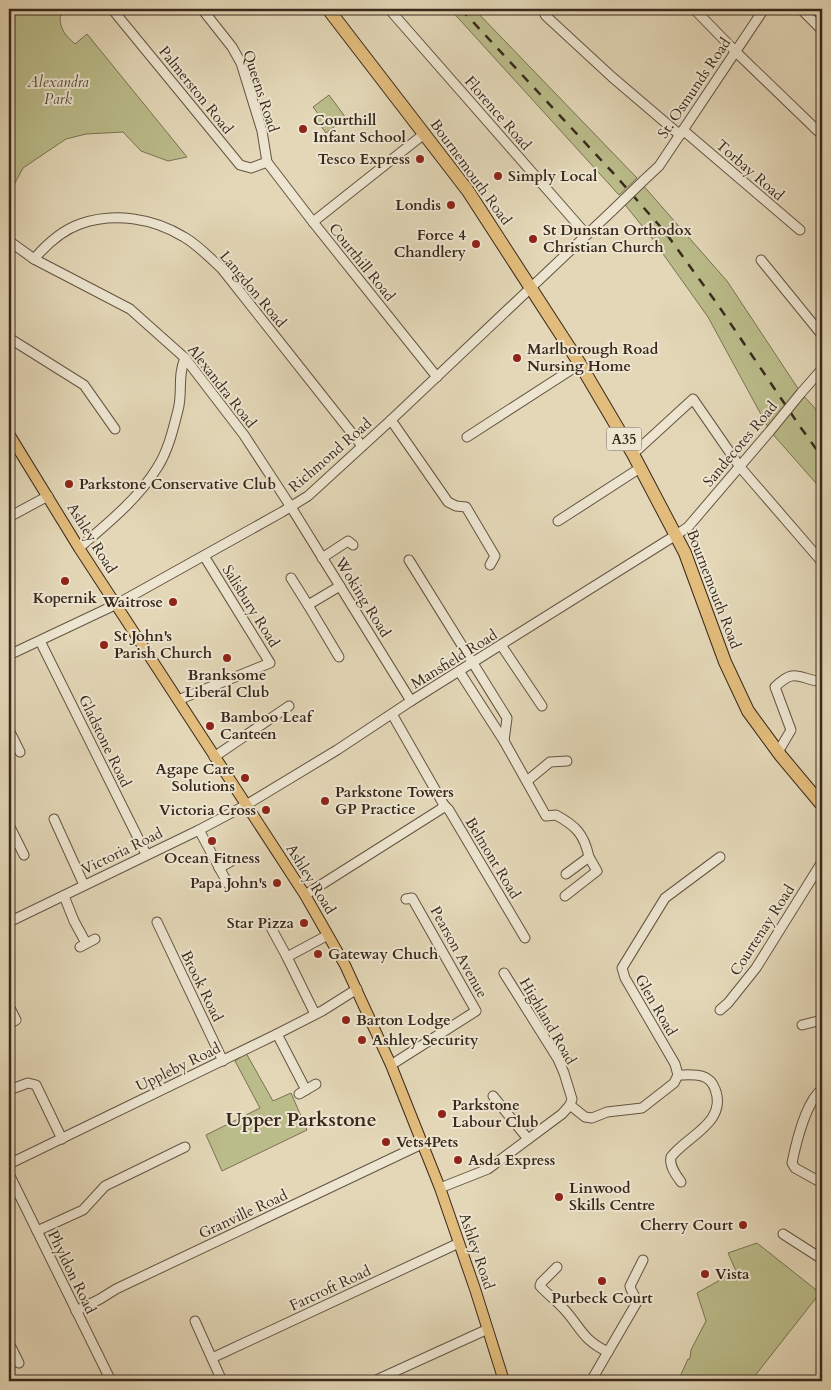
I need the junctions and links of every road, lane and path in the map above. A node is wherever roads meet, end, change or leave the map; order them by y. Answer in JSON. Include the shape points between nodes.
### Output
{"nodes":[{"id":1,"x":112,"y":9,"type":"edge"},
{"id":2,"x":202,"y":9,"type":"edge"},
{"id":3,"x":328,"y":9,"type":"edge"},
{"id":4,"x":389,"y":9,"type":"edge"},
{"id":5,"x":542,"y":9,"type":"edge"},
{"id":6,"x":694,"y":9,"type":"edge"},
{"id":7,"x":764,"y":9,"type":"edge"},
{"id":8,"x":801,"y":9,"type":"edge"},
{"id":9,"x":822,"y":30,"type":"edge"},
{"id":10,"x":736,"y":52,"type":"junction"},
{"id":11,"x":681,"y":132,"type":"junction"},
{"id":12,"x":424,"y":134,"type":"junction"},
{"id":13,"x":822,"y":135,"type":"edge"},
{"id":14,"x":268,"y":162,"type":"junction"},
{"id":15,"x":313,"y":222,"type":"junction"},
{"id":16,"x":800,"y":230,"type":"dead end"},
{"id":17,"x":586,"y":234,"type":"junction"},
{"id":18,"x":9,"y":241,"type":"edge"},
{"id":19,"x":34,"y":259,"type":"junction"},
{"id":20,"x":761,"y":260,"type":"dead end"},
{"id":21,"x":532,"y":286,"type":"junction"},
{"id":22,"x":822,"y":334,"type":"edge"},
{"id":23,"x":9,"y":338,"type":"edge"},
{"id":24,"x":185,"y":358,"type":"junction"},
{"id":25,"x":580,"y":364,"type":"junction"},
{"id":26,"x":822,"y":369,"type":"edge"},
{"id":27,"x":437,"y":377,"type":"junction"},
{"id":28,"x":391,"y":420,"type":"junction"},
{"id":29,"x":115,"y":429,"type":"dead end"},
{"id":30,"x":9,"y":434,"type":"edge"},
{"id":31,"x":467,"y":437,"type":"dead end"},
{"id":32,"x":362,"y":446,"type":"junction"},
{"id":33,"x":632,"y":454,"type":"junction"},
{"id":34,"x":740,"y":467,"type":"junction"},
{"id":35,"x":640,"y":468,"type":"junction"},
{"id":36,"x":48,"y":496,"type":"junction"},
{"id":37,"x":291,"y":507,"type":"junction"},
{"id":38,"x":9,"y":517,"type":"edge"},
{"id":39,"x":558,"y":521,"type":"dead end"},
{"id":40,"x":676,"y":535,"type":"junction"},
{"id":41,"x":353,"y":545,"type":"dead end"},
{"id":42,"x":79,"y":548,"type":"junction"},
{"id":43,"x":204,"y":556,"type":"junction"},
{"id":44,"x":322,"y":558,"type":"junction"},
{"id":45,"x":409,"y":560,"type":"dead end"},
{"id":46,"x":822,"y":562,"type":"edge"},
{"id":47,"x":490,"y":565,"type":"dead end"},
{"id":48,"x":291,"y":578,"type":"dead end"},
{"id":49,"x":340,"y":586,"type":"junction"},
{"id":50,"x":117,"y":604,"type":"junction"},
{"id":51,"x":308,"y":605,"type":"junction"},
{"id":52,"x":40,"y":641,"type":"junction"},
{"id":53,"x":501,"y":645,"type":"junction"},
{"id":54,"x":9,"y":656,"type":"edge"},
{"id":55,"x":340,"y":657,"type":"dead end"},
{"id":56,"x":473,"y":663,"type":"junction"},
{"id":57,"x":459,"y":671,"type":"junction"},
{"id":58,"x":822,"y":682,"type":"edge"},
{"id":59,"x":178,"y":700,"type":"junction"},
{"id":60,"x":411,"y":701,"type":"junction"},
{"id":61,"x":289,"y":706,"type":"dead end"},
{"id":62,"x":542,"y":706,"type":"dead end"},
{"id":63,"x":392,"y":714,"type":"junction"},
{"id":64,"x":9,"y":732,"type":"edge"},
{"id":65,"x":504,"y":742,"type":"junction"},
{"id":66,"x":20,"y":752,"type":"dead end"},
{"id":67,"x":778,"y":752,"type":"junction"},
{"id":68,"x":214,"y":757,"type":"junction"},
{"id":69,"x":567,"y":761,"type":"dead end"},
{"id":70,"x":527,"y":781,"type":"junction"},
{"id":71,"x":246,"y":804,"type":"junction"},
{"id":72,"x":444,"y":805,"type":"junction"},
{"id":73,"x":822,"y":805,"type":"edge"},
{"id":74,"x":53,"y":823,"type":"dead end"},
{"id":75,"x":9,"y":824,"type":"edge"},
{"id":76,"x":199,"y":830,"type":"junction"},
{"id":77,"x":146,"y":854,"type":"junction"},
{"id":78,"x":24,"y":855,"type":"dead end"},
{"id":79,"x":589,"y":857,"type":"junction"},
{"id":80,"x":720,"y":857,"type":"dead end"},
{"id":81,"x":230,"y":862,"type":"dead end"},
{"id":82,"x":822,"y":862,"type":"edge"},
{"id":83,"x":219,"y":868,"type":"junction"},
{"id":84,"x":566,"y":874,"type":"dead end"},
{"id":85,"x":228,"y":884,"type":"dead end"},
{"id":86,"x":84,"y":885,"type":"junction"},
{"id":87,"x":305,"y":895,"type":"junction"},
{"id":88,"x":64,"y":896,"type":"junction"},
{"id":89,"x":565,"y":896,"type":"dead end"},
{"id":90,"x":412,"y":897,"type":"dead end"},
{"id":91,"x":9,"y":922,"type":"edge"},
{"id":92,"x":157,"y":922,"type":"dead end"},
{"id":93,"x":268,"y":922,"type":"dead end"},
{"id":94,"x":328,"y":935,"type":"junction"},
{"id":95,"x":525,"y":938,"type":"dead end"},
{"id":96,"x":95,"y":939,"type":"dead end"},
{"id":97,"x":287,"y":957,"type":"junction"},
{"id":98,"x":504,"y":973,"type":"dead end"},
{"id":99,"x":357,"y":989,"type":"junction"},
{"id":100,"x":9,"y":1006,"type":"edge"},
{"id":101,"x":720,"y":1010,"type":"dead end"},
{"id":102,"x":315,"y":1014,"type":"junction"},
{"id":103,"x":822,"y":1020,"type":"edge"},
{"id":104,"x":9,"y":1024,"type":"edge"},
{"id":105,"x":802,"y":1025,"type":"dead end"},
{"id":106,"x":277,"y":1034,"type":"junction"},
{"id":107,"x":223,"y":1060,"type":"junction"},
{"id":108,"x":391,"y":1065,"type":"junction"},
{"id":109,"x":678,"y":1075,"type":"junction"},
{"id":110,"x":316,"y":1084,"type":"dead end"},
{"id":111,"x":822,"y":1089,"type":"edge"},
{"id":112,"x":9,"y":1090,"type":"edge"},
{"id":113,"x":493,"y":1096,"type":"dead end"},
{"id":114,"x":570,"y":1105,"type":"junction"},
{"id":115,"x":62,"y":1139,"type":"junction"},
{"id":116,"x":528,"y":1140,"type":"junction"},
{"id":117,"x":422,"y":1144,"type":"junction"},
{"id":118,"x":185,"y":1147,"type":"dead end"},
{"id":119,"x":9,"y":1164,"type":"edge"},
{"id":120,"x":9,"y":1174,"type":"edge"},
{"id":121,"x":681,"y":1182,"type":"dead end"},
{"id":122,"x":822,"y":1183,"type":"edge"},
{"id":123,"x":440,"y":1188,"type":"junction"},
{"id":124,"x":37,"y":1230,"type":"junction"},
{"id":125,"x":783,"y":1234,"type":"dead end"},
{"id":126,"x":459,"y":1243,"type":"junction"},
{"id":127,"x":822,"y":1259,"type":"edge"},
{"id":128,"x":643,"y":1260,"type":"dead end"},
{"id":129,"x":557,"y":1267,"type":"dead end"},
{"id":130,"x":76,"y":1311,"type":"junction"},
{"id":131,"x":195,"y":1321,"type":"dead end"},
{"id":132,"x":488,"y":1329,"type":"junction"},
{"id":133,"x":9,"y":1343,"type":"edge"},
{"id":134,"x":608,"y":1352,"type":"junction"},
{"id":135,"x":212,"y":1358,"type":"junction"},
{"id":136,"x":19,"y":1363,"type":"dead end"},
{"id":137,"x":111,"y":1381,"type":"edge"},
{"id":138,"x":222,"y":1381,"type":"edge"},
{"id":139,"x":374,"y":1381,"type":"edge"},
{"id":140,"x":504,"y":1381,"type":"edge"},
{"id":141,"x":591,"y":1381,"type":"edge"}],
"edges":[{"from":1,"to":14,"type":"street","name":"Palmerston Road","via":[[240,165],[250,168]]},
{"from":2,"to":14,"type":"street","name":"Queens Road","via":[[241,64]]},
{"from":3,"to":12,"type":"highway","name":"Bournemouth Road","number":"A35"},
{"from":4,"to":17,"type":"street","name":"Florence Road"},
{"from":5,"to":11,"type":"street","name":"Torbay Road","via":[[606,72]]},
{"from":6,"to":10,"type":"street"},
{"from":7,"to":10,"type":"street","name":"St. Osmunds Road"},
{"from":8,"to":9,"type":"street"},
{"from":10,"to":11,"type":"street","name":"St. Osmunds Road"},
{"from":10,"to":13,"type":"street"},
{"from":11,"to":16,"type":"street","name":"Torbay Road"},
{"from":11,"to":17,"type":"street","name":"St. Osmunds Road","bridge":true,"via":[[658,166]]},
{"from":12,"to":15,"type":"street"},
{"from":12,"to":21,"type":"highway","name":"Bournemouth Road","number":"A35","via":[[468,191]]},
{"from":14,"to":15,"type":"street","name":"Courthill Road"},
{"from":15,"to":27,"type":"street","name":"Courthill Road"},
{"from":17,"to":21,"type":"street","name":"Richmond Road"},
{"from":18,"to":19,"type":"street","name":"Alexandra Road"},
{"from":19,"to":24,"type":"street","name":"Alexandra Road","via":[[130,309]]},
{"from":19,"to":32,"type":"street","name":"Langdon Road","via":[[78,224],[98,220],[135,218],[160,225],[184,237],[222,270]]},
{"from":20,"to":22,"type":"street"},
{"from":21,"to":25,"type":"highway","name":"Bournemouth Road","number":"A35"},
{"from":21,"to":27,"type":"street","name":"Richmond Road"},
{"from":23,"to":29,"type":"street","via":[[84,385]]},
{"from":24,"to":37,"type":"street","name":"Alexandra Road","via":[[244,435]]},
{"from":24,"to":42,"type":"street","via":[[180,371],[179,407],[158,467],[134,498]]},
{"from":25,"to":31,"type":"street"},
{"from":25,"to":33,"type":"highway","name":"Bournemouth Road","number":"A35"},
{"from":26,"to":34,"type":"street","name":"Sandecotes Road","bridge":true},
{"from":27,"to":28,"type":"street","name":"Richmond Road"},
{"from":28,"to":32,"type":"street","name":"Richmond Road"},
{"from":28,"to":47,"type":"street","via":[[448,502],[466,507],[495,556]]},
{"from":30,"to":36,"type":"main road","name":"Ashley Road"},
{"from":32,"to":37,"type":"street","name":"Richmond Road","via":[[308,496]]},
{"from":33,"to":34,"type":"street","via":[[693,399]]},
{"from":33,"to":35,"type":"highway","name":"Bournemouth Road","number":"A35"},
{"from":34,"to":40,"type":"street","name":"Sandecotes Road","via":[[688,527]]},
{"from":34,"to":46,"type":"street"},
{"from":35,"to":39,"type":"street"},
{"from":35,"to":40,"type":"highway","name":"Bournemouth Road","number":"A35"},
{"from":36,"to":38,"type":"street"},
{"from":36,"to":42,"type":"main road","name":"Ashley Road"},
{"from":37,"to":43,"type":"street","name":"Richmond Road"},
{"from":37,"to":44,"type":"street","name":"Woking Road"},
{"from":40,"to":53,"type":"street","name":"Mansfield Road"},
{"from":40,"to":67,"type":"highway","name":"Bournemouth Road","number":"A35","via":[[736,687],[748,711]]},
{"from":41,"to":44,"type":"street","via":[[348,541]]},
{"from":42,"to":50,"type":"main road","name":"Ashley Road"},
{"from":43,"to":50,"type":"street","name":"Richmond Road"},
{"from":43,"to":59,"type":"street","name":"Salisbury Road","via":[[270,663]]},
{"from":44,"to":49,"type":"street","name":"Woking Road"},
{"from":45,"to":56,"type":"street"},
{"from":48,"to":51,"type":"street"},
{"from":49,"to":51,"type":"street"},
{"from":49,"to":60,"type":"street","name":"Woking Road"},
{"from":50,"to":52,"type":"street","name":"Richmond Road"},
{"from":50,"to":59,"type":"main road","name":"Ashley Road"},
{"from":51,"to":55,"type":"street"},
{"from":52,"to":54,"type":"street","name":"Richmond Road"},
{"from":52,"to":77,"type":"street","name":"Gladstone Road"},
{"from":53,"to":56,"type":"street","name":"Mansfield Road"},
{"from":53,"to":62,"type":"street"},
{"from":56,"to":57,"type":"street","name":"Mansfield Road"},
{"from":56,"to":65,"type":"street","via":[[507,718]]},
{"from":57,"to":60,"type":"street","name":"Mansfield Road"},
{"from":57,"to":65,"type":"street"},
{"from":58,"to":67,"type":"street","via":[[795,675],[784,678],[775,687],[791,730]]},
{"from":59,"to":68,"type":"main road","name":"Ashley Road"},
{"from":60,"to":63,"type":"street","name":"Mansfield Road"},
{"from":61,"to":68,"type":"street"},
{"from":63,"to":71,"type":"street","name":"Mansfield Road"},
{"from":63,"to":72,"type":"street","name":"Belmont Road"},
{"from":64,"to":66,"type":"street"},
{"from":65,"to":70,"type":"street"},
{"from":67,"to":73,"type":"highway","name":"Bournemouth Road","number":"A35"},
{"from":68,"to":71,"type":"main road","name":"Ashley Road"},
{"from":69,"to":70,"type":"street","via":[[550,762]]},
{"from":70,"to":79,"type":"street","via":[[546,816],[556,815],[579,831]]},
{"from":71,"to":76,"type":"street","name":"Victoria Road"},
{"from":71,"to":87,"type":"main road","name":"Ashley Road"},
{"from":72,"to":87,"type":"street"},
{"from":72,"to":95,"type":"street","name":"Belmont Road"},
{"from":74,"to":86,"type":"street"},
{"from":75,"to":78,"type":"street"},
{"from":76,"to":77,"type":"street","name":"Victoria Road"},
{"from":76,"to":83,"type":"street"},
{"from":77,"to":86,"type":"street","name":"Victoria Road"},
{"from":79,"to":84,"type":"street"},
{"from":79,"to":89,"type":"street","via":[[597,871]]},
{"from":80,"to":109,"type":"street","name":"Glen Road","via":[[665,898],[622,968]]},
{"from":81,"to":83,"type":"street"},
{"from":82,"to":101,"type":"street","name":"Courtenay Road","via":[[756,968]]},
{"from":83,"to":85,"type":"street"},
{"from":86,"to":88,"type":"street","name":"Victoria Road"},
{"from":87,"to":94,"type":"main road","name":"Ashley Road"},
{"from":88,"to":91,"type":"street","name":"Victoria Road"},
{"from":88,"to":96,"type":"street","via":[[83,945]]},
{"from":90,"to":108,"type":"street","name":"Pearson Avenue","via":[[479,1011]]},
{"from":92,"to":107,"type":"street","name":"Brook Road"},
{"from":93,"to":97,"type":"street"},
{"from":94,"to":97,"type":"street"},
{"from":94,"to":99,"type":"main road","name":"Ashley Road"},
{"from":97,"to":102,"type":"street"},
{"from":98,"to":114,"type":"street","name":"Highland Road","via":[[558,1059],[572,1099]]},
{"from":99,"to":102,"type":"street","name":"Uppleby Road"},
{"from":99,"to":108,"type":"main road","name":"Ashley Road"},
{"from":100,"to":104,"type":"street","via":[[16,1020]]},
{"from":102,"to":106,"type":"street","name":"Uppleby Road"},
{"from":103,"to":105,"type":"street"},
{"from":106,"to":107,"type":"street","name":"Uppleby Road"},
{"from":106,"to":110,"type":"street","via":[[302,1092]]},
{"from":107,"to":115,"type":"street","name":"Uppleby Road"},
{"from":108,"to":117,"type":"main road","name":"Ashley Road"},
{"from":109,"to":114,"type":"street","via":[[674,1083],[642,1108],[607,1112],[592,1118],[585,1117]]},
{"from":109,"to":121,"type":"street","via":[[706,1076],[717,1098],[715,1112],[708,1124],[670,1152],[670,1162]]},
{"from":111,"to":122,"type":"street","via":[[812,1102],[792,1163]]},
{"from":112,"to":115,"type":"street","via":[[28,1083],[36,1085]]},
{"from":113,"to":116,"type":"street"},
{"from":114,"to":116,"type":"street"},
{"from":115,"to":119,"type":"street","name":"Uppleby Road"},
{"from":116,"to":123,"type":"street","via":[[488,1169]]},
{"from":117,"to":123,"type":"main road","name":"Ashley Road"},
{"from":117,"to":130,"type":"street","name":"Granville Road"},
{"from":118,"to":124,"type":"street","via":[[106,1186],[83,1210]]},
{"from":120,"to":124,"type":"street","name":"Phyldon Road"},
{"from":123,"to":126,"type":"main road","name":"Ashley Road"},
{"from":124,"to":130,"type":"street","name":"Phyldon Road"},
{"from":125,"to":127,"type":"street"},
{"from":126,"to":132,"type":"main road","name":"Ashley Road"},
{"from":126,"to":135,"type":"street","name":"Farcroft Road"},
{"from":128,"to":134,"type":"street","via":[[630,1286],[637,1302]]},
{"from":129,"to":134,"type":"street","via":[[540,1286],[564,1308],[592,1344]]},
{"from":130,"to":137,"type":"street","name":"Phyldon Road"},
{"from":131,"to":135,"type":"street"},
{"from":132,"to":139,"type":"street"},
{"from":132,"to":140,"type":"main road","name":"Ashley Road"},
{"from":133,"to":136,"type":"street"},
{"from":134,"to":141,"type":"street"},
{"from":135,"to":138,"type":"street"}]}
